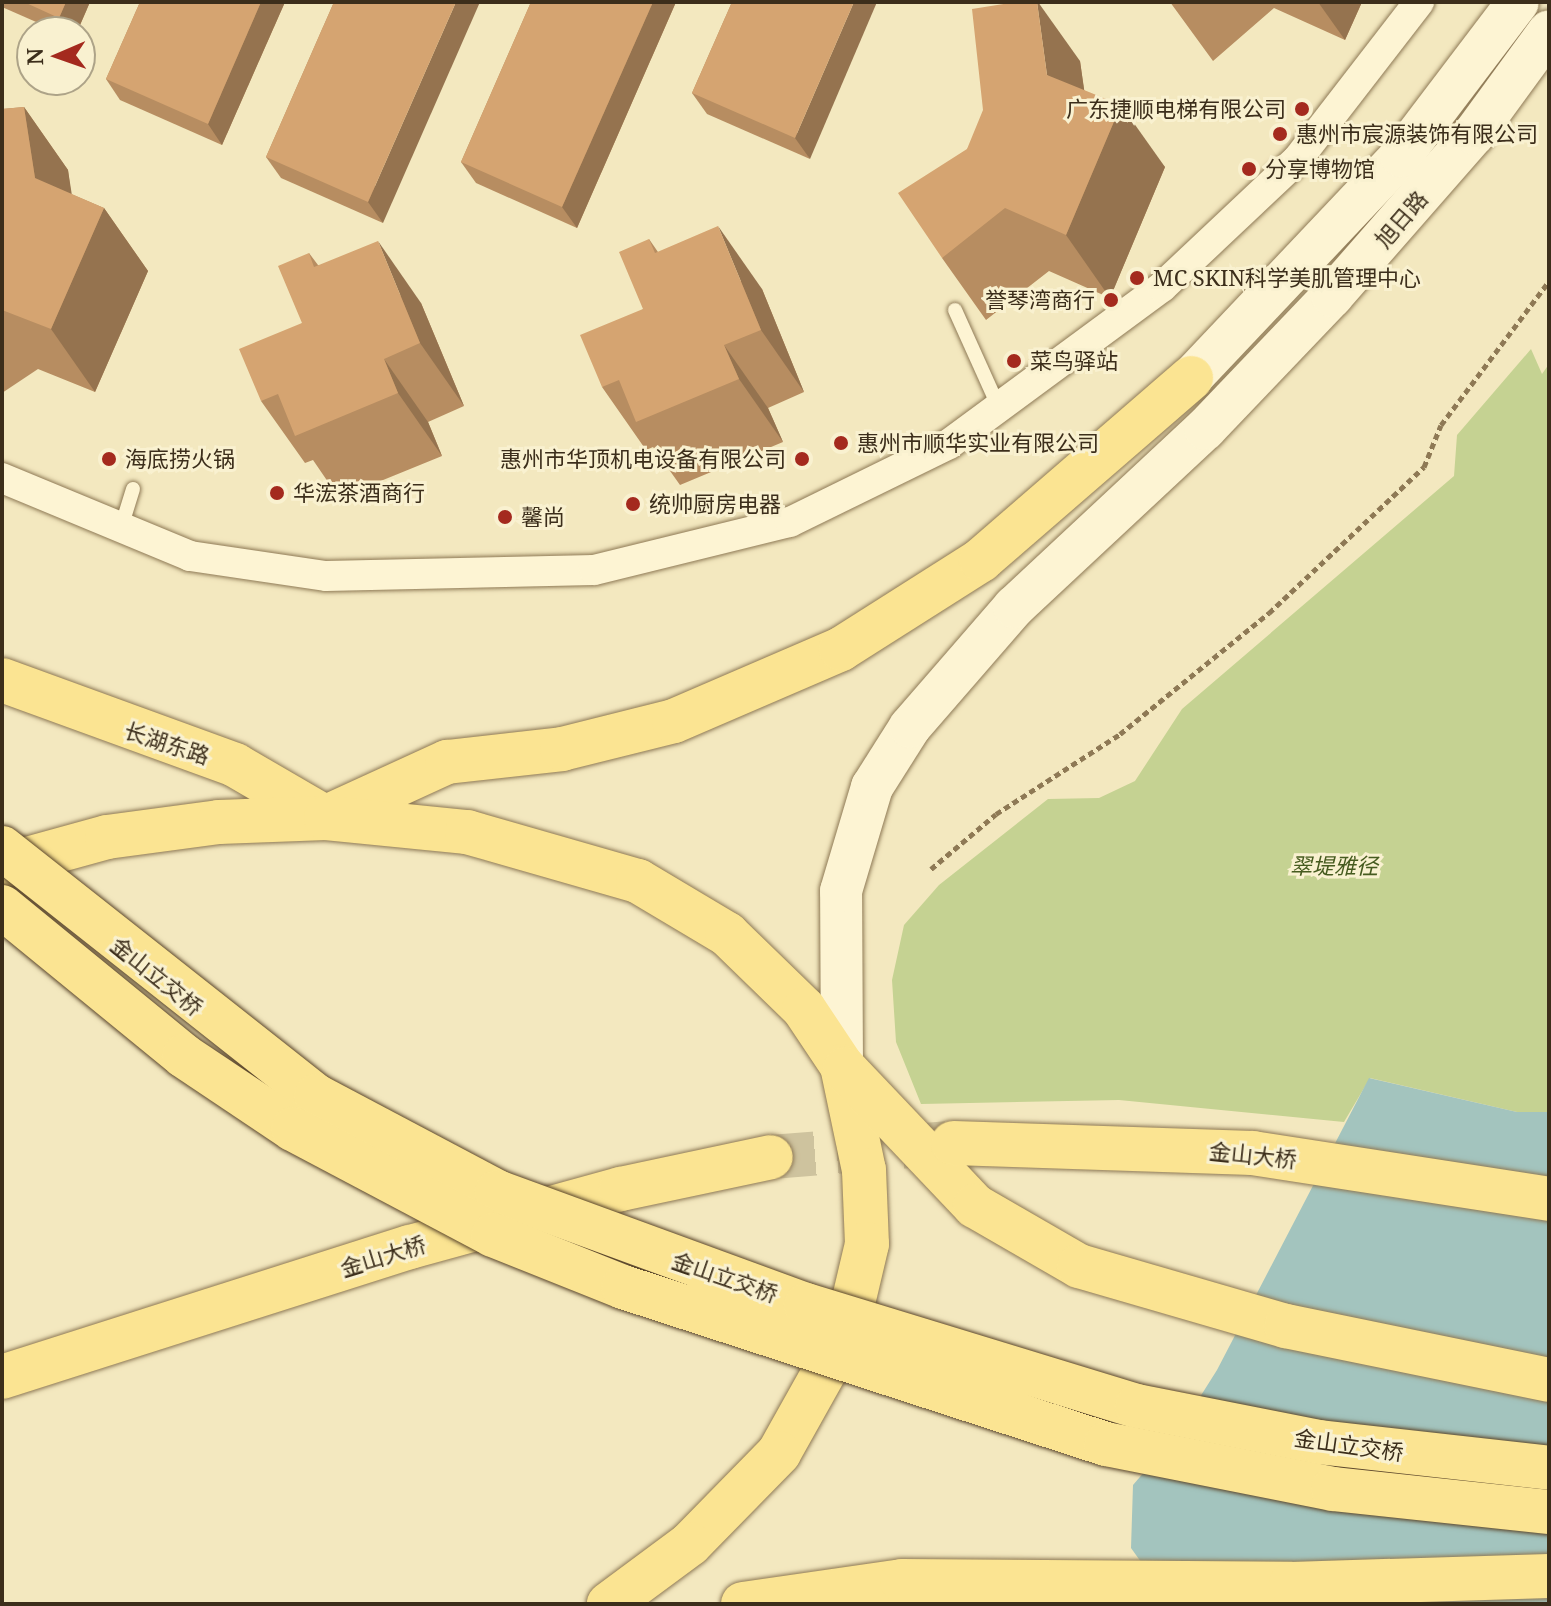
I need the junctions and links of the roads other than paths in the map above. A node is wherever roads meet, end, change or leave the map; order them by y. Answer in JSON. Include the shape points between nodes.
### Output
{"nodes":[{"id":1,"x":1419,"y":2,"type":"edge"},
{"id":2,"x":1518,"y":2,"type":"edge"},
{"id":3,"x":1549,"y":31,"type":"edge"},
{"id":4,"x":955,"y":310,"type":"edge"},
{"id":5,"x":1191,"y":378,"type":"joint"},
{"id":6,"x":1000,"y":410,"type":"junction"},
{"id":7,"x":2,"y":478,"type":"edge"},
{"id":8,"x":133,"y":489,"type":"dead end"},
{"id":9,"x":119,"y":531,"type":"junction"},
{"id":10,"x":2,"y":680,"type":"edge"},
{"id":11,"x":326,"y":818,"type":"junction"},
{"id":12,"x":2,"y":848,"type":"edge"},
{"id":13,"x":2,"y":866,"type":"edge"},
{"id":14,"x":2,"y":907,"type":"edge"},
{"id":15,"x":842,"y":1066,"type":"junction"},
{"id":16,"x":771,"y":1157,"type":"tunnel mouth"},
{"id":17,"x":946,"y":1157,"type":"junction"},
{"id":18,"x":1549,"y":1199,"type":"edge"},
{"id":19,"x":2,"y":1377,"type":"edge"},
{"id":20,"x":1549,"y":1380,"type":"edge"},
{"id":21,"x":1549,"y":1468,"type":"edge"},
{"id":22,"x":1549,"y":1512,"type":"edge"},
{"id":23,"x":1549,"y":1576,"type":"edge"},
{"id":24,"x":609,"y":1604,"type":"edge"},
{"id":25,"x":743,"y":1604,"type":"edge"}],
"edges":[{"from":1,"to":6,"type":"street","via":[[1270,189],[1162,287]]},
{"from":2,"to":5,"type":"main road","name":"旭日路","via":[[1392,167]]},
{"from":3,"to":15,"type":"main road","name":"旭日路","via":[[1412,207],[1205,429],[970,652],[878,777],[841,891]]},
{"from":4,"to":6,"type":"lane"},
{"from":5,"to":11,"type":"main road","via":[[981,560],[830,655],[674,721],[562,749],[447,762]]},
{"from":6,"to":9,"type":"street","via":[[910,468],[820,512],[703,548],[594,570],[294,573],[226,565]]},
{"from":7,"to":9,"type":"street"},
{"from":8,"to":9,"type":"lane"},
{"from":10,"to":11,"type":"main road","name":"长湖东路","via":[[235,765]]},
{"from":11,"to":13,"type":"main road","via":[[166,827]]},
{"from":11,"to":15,"type":"main road","via":[[467,832],[638,881],[703,917],[761,964]]},
{"from":12,"to":21,"type":"main road","name":"金山立交桥","bridge":true,"via":[[316,1096],[497,1192],[806,1305],[1137,1406],[1304,1440]]},
{"from":14,"to":22,"type":"main road","name":"金山立交桥","bridge":true,"via":[[184,1056],[293,1129],[493,1235],[623,1287],[1106,1444],[1333,1489]]},
{"from":15,"to":17,"type":"main road"},
{"from":15,"to":24,"type":"main road","via":[[864,1170],[867,1244],[829,1374],[779,1453],[722,1515]]},
{"from":16,"to":19,"type":"main road","name":"金山大桥","via":[[621,1189],[410,1247]]},
{"from":17,"to":18,"type":"main road","name":"金山大桥","via":[[1253,1153]]},
{"from":17,"to":20,"type":"main road","via":[[1018,1235],[1116,1281],[1286,1326]]},
{"from":23,"to":25,"type":"main road","via":[[1291,1584],[880,1582]]}]}
